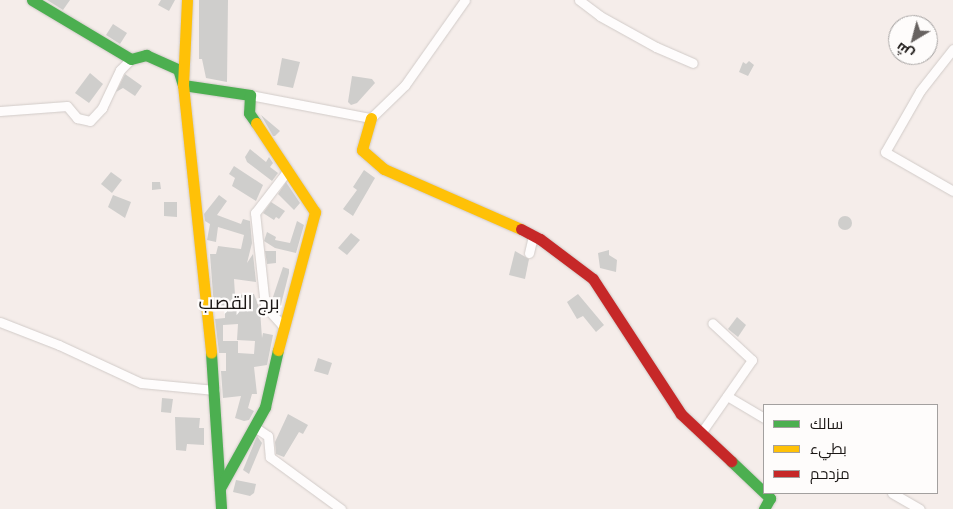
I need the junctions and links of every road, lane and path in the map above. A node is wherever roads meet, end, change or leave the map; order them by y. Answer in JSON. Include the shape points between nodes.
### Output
{"nodes":[{"id":1,"x":32,"y":0,"type":"edge"},
{"id":2,"x":187,"y":0,"type":"edge"},
{"id":3,"x":465,"y":0,"type":"edge"},
{"id":4,"x":579,"y":0,"type":"edge"},
{"id":5,"x":953,"y":49,"type":"edge"},
{"id":6,"x":131,"y":59,"type":"junction"},
{"id":7,"x":693,"y":63,"type":"dead end"},
{"id":8,"x":183,"y":85,"type":"junction"},
{"id":9,"x":250,"y":96,"type":"junction"},
{"id":10,"x":0,"y":111,"type":"edge"},
{"id":11,"x":371,"y":118,"type":"junction"},
{"id":12,"x":288,"y":170,"type":"junction"},
{"id":13,"x":953,"y":191,"type":"edge"},
{"id":14,"x":532,"y":235,"type":"junction"},
{"id":15,"x":529,"y":253,"type":"dead end"},
{"id":16,"x":0,"y":322,"type":"edge"},
{"id":17,"x":712,"y":323,"type":"dead end"},
{"id":18,"x":283,"y":326,"type":"junction"},
{"id":19,"x":215,"y":390,"type":"junction"},
{"id":20,"x":727,"y":396,"type":"junction"},
{"id":21,"x":763,"y":417,"type":"edge"},
{"id":22,"x":256,"y":428,"type":"junction"},
{"id":23,"x":701,"y":433,"type":"junction"},
{"id":24,"x":220,"y":488,"type":"junction"},
{"id":25,"x":763,"y":491,"type":"edge"},
{"id":26,"x":766,"y":494,"type":"edge"},
{"id":27,"x":894,"y":494,"type":"edge"},
{"id":28,"x":220,"y":509,"type":"edge"},
{"id":29,"x":341,"y":509,"type":"edge"},
{"id":30,"x":764,"y":509,"type":"edge"},
{"id":31,"x":920,"y":509,"type":"edge"}],
"edges":[{"from":1,"to":6,"type":"street"},
{"from":2,"to":8,"type":"street"},
{"from":3,"to":11,"type":"street","via":[[405,85]]},
{"from":4,"to":7,"type":"street","via":[[656,47]]},
{"from":5,"to":13,"type":"street","via":[[920,91],[885,152]]},
{"from":6,"to":8,"type":"street","via":[[146,55],[178,69]]},
{"from":6,"to":10,"type":"street","via":[[120,70],[102,108],[90,121],[76,118],[67,106]]},
{"from":8,"to":9,"type":"street"},
{"from":8,"to":19,"type":"street"},
{"from":9,"to":11,"type":"street"},
{"from":9,"to":12,"type":"street","via":[[248,112]]},
{"from":11,"to":14,"type":"street","via":[[362,150],[384,169]]},
{"from":12,"to":18,"type":"street","via":[[315,212]]},
{"from":12,"to":18,"type":"street","via":[[255,213],[266,306]]},
{"from":14,"to":15,"type":"street"},
{"from":14,"to":23,"type":"street","via":[[593,279],[681,414]]},
{"from":16,"to":19,"type":"street","via":[[141,383]]},
{"from":17,"to":20,"type":"street","via":[[752,360]]},
{"from":18,"to":22,"type":"street","via":[[265,407]]},
{"from":19,"to":24,"type":"street"},
{"from":20,"to":21,"type":"street"},
{"from":20,"to":23,"type":"street"},
{"from":22,"to":24,"type":"street"},
{"from":22,"to":29,"type":"street","via":[[268,436],[270,456]]},
{"from":23,"to":25,"type":"street"},
{"from":24,"to":28,"type":"street"},
{"from":26,"to":30,"type":"street","via":[[770,498]]},
{"from":27,"to":31,"type":"street"}]}
